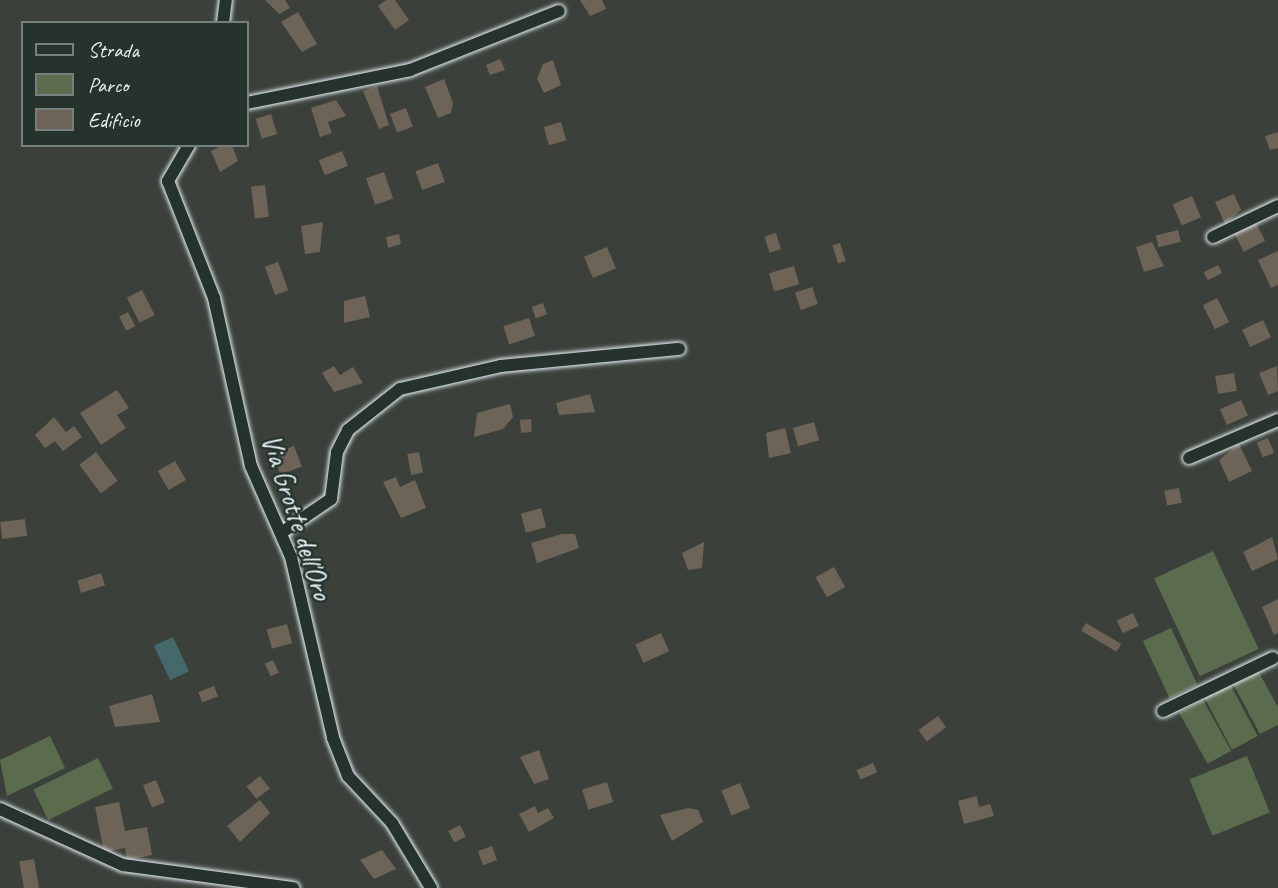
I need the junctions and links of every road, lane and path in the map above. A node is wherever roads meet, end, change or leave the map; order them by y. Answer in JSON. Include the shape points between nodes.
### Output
{"nodes":[{"id":1,"x":226,"y":0,"type":"edge"},
{"id":2,"x":559,"y":11,"type":"dead end"},
{"id":3,"x":223,"y":21,"type":"edge"},
{"id":4,"x":248,"y":103,"type":"edge"},
{"id":5,"x":189,"y":147,"type":"edge"},
{"id":6,"x":1278,"y":206,"type":"edge"},
{"id":7,"x":1213,"y":237,"type":"dead end"},
{"id":8,"x":679,"y":349,"type":"dead end"},
{"id":9,"x":1278,"y":420,"type":"edge"},
{"id":10,"x":1189,"y":458,"type":"dead end"},
{"id":11,"x":281,"y":533,"type":"junction"},
{"id":12,"x":1277,"y":661,"type":"edge"},
{"id":13,"x":1163,"y":711,"type":"dead end"},
{"id":14,"x":0,"y":809,"type":"edge"},
{"id":15,"x":293,"y":888,"type":"edge"},
{"id":16,"x":430,"y":888,"type":"edge"}],
"edges":[{"from":1,"to":3,"type":"street"},
{"from":2,"to":4,"type":"street","via":[[416,69]]},
{"from":5,"to":11,"type":"street","name":"Via Grotte dell'Oro","via":[[168,181],[216,306],[254,475]]},
{"from":6,"to":7,"type":"street"},
{"from":8,"to":11,"type":"street","via":[[501,366],[400,389],[348,430],[337,452],[331,499]]},
{"from":9,"to":10,"type":"street"},
{"from":11,"to":16,"type":"street","name":"Via Grotte dell'Oro","via":[[342,764],[392,823]]},
{"from":12,"to":13,"type":"street"},
{"from":14,"to":15,"type":"street","via":[[122,865]]}]}
